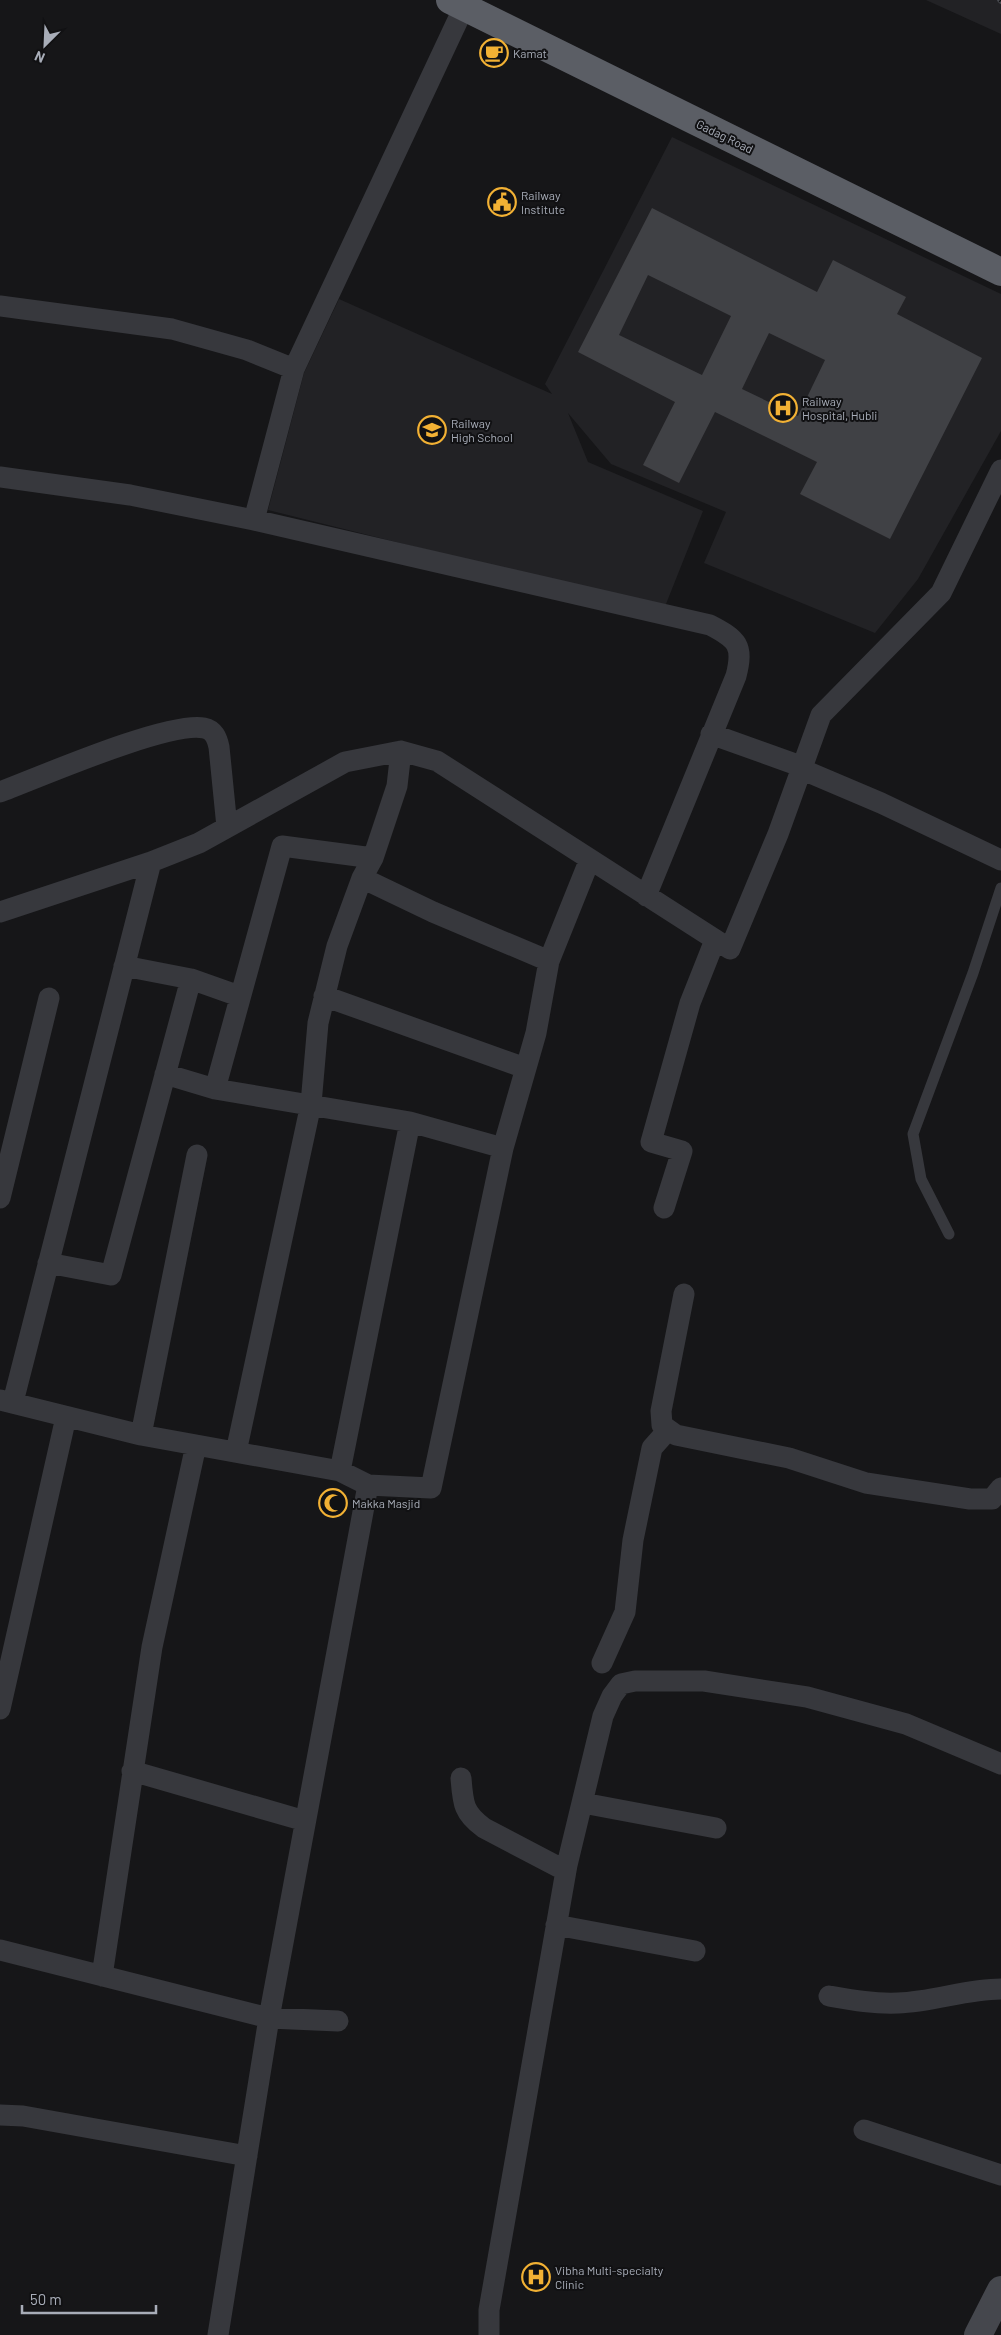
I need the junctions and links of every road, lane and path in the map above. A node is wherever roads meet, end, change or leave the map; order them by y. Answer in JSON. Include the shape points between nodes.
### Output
{"nodes":[{"id":1,"x":492,"y":0,"type":"edge"},
{"id":2,"x":457,"y":4,"type":"edge"},
{"id":3,"x":1001,"y":252,"type":"edge"},
{"id":4,"x":1001,"y":272,"type":"edge"},
{"id":5,"x":0,"y":306,"type":"edge"},
{"id":6,"x":294,"y":369,"type":"junction"},
{"id":7,"x":1001,"y":470,"type":"edge"},
{"id":8,"x":0,"y":477,"type":"edge"},
{"id":9,"x":254,"y":520,"type":"junction"},
{"id":10,"x":711,"y":734,"type":"junction"},
{"id":11,"x":401,"y":751,"type":"junction"},
{"id":12,"x":801,"y":769,"type":"junction"},
{"id":13,"x":0,"y":792,"type":"edge"},
{"id":14,"x":227,"y":827,"type":"junction"},
{"id":15,"x":373,"y":858,"type":"junction"},
{"id":16,"x":590,"y":859,"type":"junction"},
{"id":17,"x":1001,"y":860,"type":"edge"},
{"id":18,"x":151,"y":862,"type":"junction"},
{"id":19,"x":362,"y":878,"type":"junction"},
{"id":20,"x":1001,"y":888,"type":"edge"},
{"id":21,"x":646,"y":896,"type":"junction"},
{"id":22,"x":0,"y":912,"type":"edge"},
{"id":23,"x":715,"y":940,"type":"junction"},
{"id":24,"x":549,"y":961,"type":"junction"},
{"id":25,"x":124,"y":966,"type":"junction"},
{"id":26,"x":191,"y":979,"type":"junction"},
{"id":27,"x":239,"y":996,"type":"junction"},
{"id":28,"x":324,"y":996,"type":"junction"},
{"id":29,"x":49,"y":998,"type":"dead end"},
{"id":30,"x":525,"y":1068,"type":"junction"},
{"id":31,"x":165,"y":1074,"type":"junction"},
{"id":32,"x":215,"y":1089,"type":"junction"},
{"id":33,"x":311,"y":1104,"type":"junction"},
{"id":34,"x":410,"y":1122,"type":"junction"},
{"id":35,"x":503,"y":1148,"type":"junction"},
{"id":36,"x":197,"y":1156,"type":"dead end"},
{"id":37,"x":0,"y":1198,"type":"edge"},
{"id":38,"x":664,"y":1208,"type":"dead end"},
{"id":39,"x":949,"y":1234,"type":"dead end"},
{"id":40,"x":48,"y":1263,"type":"junction"},
{"id":41,"x":684,"y":1294,"type":"dead end"},
{"id":42,"x":7,"y":1401,"type":"edge"},
{"id":43,"x":66,"y":1417,"type":"junction"},
{"id":44,"x":668,"y":1430,"type":"junction"},
{"id":45,"x":141,"y":1435,"type":"junction"},
{"id":46,"x":196,"y":1445,"type":"junction"},
{"id":47,"x":236,"y":1452,"type":"junction"},
{"id":48,"x":340,"y":1471,"type":"junction"},
{"id":49,"x":368,"y":1485,"type":"junction"},
{"id":50,"x":1001,"y":1488,"type":"edge"},
{"id":51,"x":602,"y":1663,"type":"dead end"},
{"id":52,"x":3,"y":1685,"type":"edge"},
{"id":53,"x":0,"y":1709,"type":"edge"},
{"id":54,"x":1001,"y":1764,"type":"edge"},
{"id":55,"x":132,"y":1771,"type":"junction"},
{"id":56,"x":460,"y":1778,"type":"dead end"},
{"id":57,"x":583,"y":1803,"type":"junction"},
{"id":58,"x":305,"y":1821,"type":"junction"},
{"id":59,"x":716,"y":1828,"type":"dead end"},
{"id":60,"x":566,"y":1871,"type":"junction"},
{"id":61,"x":556,"y":1925,"type":"junction"},
{"id":62,"x":0,"y":1950,"type":"edge"},
{"id":63,"x":695,"y":1952,"type":"dead end"},
{"id":64,"x":102,"y":1976,"type":"junction"},
{"id":65,"x":1001,"y":1989,"type":"edge"},
{"id":66,"x":829,"y":1996,"type":"dead end"},
{"id":67,"x":269,"y":2018,"type":"junction"},
{"id":68,"x":338,"y":2021,"type":"dead end"},
{"id":69,"x":0,"y":2115,"type":"edge"},
{"id":70,"x":864,"y":2130,"type":"dead end"},
{"id":71,"x":247,"y":2156,"type":"junction"},
{"id":72,"x":1001,"y":2175,"type":"edge"},
{"id":73,"x":1001,"y":2290,"type":"edge"},
{"id":74,"x":218,"y":2335,"type":"edge"},
{"id":75,"x":489,"y":2335,"type":"edge"},
{"id":76,"x":978,"y":2335,"type":"edge"}],
"edges":[{"from":1,"to":3,"type":"highway","name":"Gadag Road"},
{"from":2,"to":4,"type":"highway","name":"Gadag Road"},
{"from":2,"to":6,"type":"street"},
{"from":5,"to":6,"type":"street","via":[[172,329],[247,350]]},
{"from":6,"to":9,"type":"street"},
{"from":7,"to":12,"type":"street","via":[[941,593],[821,715]]},
{"from":8,"to":9,"type":"street","via":[[130,495]]},
{"from":9,"to":10,"type":"street","via":[[710,625],[730,635],[738,645],[740,660]]},
{"from":10,"to":12,"type":"street"},
{"from":10,"to":21,"type":"street"},
{"from":11,"to":14,"type":"street","via":[[345,762]]},
{"from":11,"to":15,"type":"street","via":[[397,786]]},
{"from":11,"to":16,"type":"street","via":[[437,761]]},
{"from":12,"to":17,"type":"street"},
{"from":12,"to":23,"type":"street","via":[[730,949]]},
{"from":13,"to":14,"type":"street","via":[[129,743],[176,730],[204,728],[217,738]]},
{"from":14,"to":18,"type":"street","via":[[199,843]]},
{"from":15,"to":19,"type":"street"},
{"from":15,"to":27,"type":"street","via":[[282,846]]},
{"from":16,"to":21,"type":"street"},
{"from":16,"to":24,"type":"street"},
{"from":18,"to":22,"type":"street"},
{"from":18,"to":25,"type":"street"},
{"from":19,"to":24,"type":"street"},
{"from":19,"to":28,"type":"street","via":[[337,946]]},
{"from":20,"to":39,"type":"lane","via":[[913,1134],[921,1180]]},
{"from":21,"to":23,"type":"street"},
{"from":23,"to":38,"type":"street","via":[[690,1002],[651,1142],[682,1151]]},
{"from":24,"to":30,"type":"street","via":[[536,1033]]},
{"from":25,"to":26,"type":"street"},
{"from":25,"to":40,"type":"street"},
{"from":26,"to":27,"type":"street"},
{"from":26,"to":31,"type":"street"},
{"from":27,"to":32,"type":"street"},
{"from":28,"to":30,"type":"street"},
{"from":28,"to":33,"type":"street","via":[[318,1023]]},
{"from":29,"to":37,"type":"street"},
{"from":30,"to":35,"type":"street"},
{"from":31,"to":32,"type":"street"},
{"from":31,"to":40,"type":"street","via":[[111,1275]]},
{"from":32,"to":33,"type":"street"},
{"from":33,"to":34,"type":"street"},
{"from":33,"to":47,"type":"street"},
{"from":34,"to":35,"type":"street"},
{"from":34,"to":48,"type":"street"},
{"from":35,"to":49,"type":"street","via":[[431,1488]]},
{"from":36,"to":45,"type":"street"},
{"from":40,"to":42,"type":"street"},
{"from":41,"to":44,"type":"street","via":[[661,1411],[662,1425]]},
{"from":42,"to":43,"type":"street"},
{"from":43,"to":45,"type":"street"},
{"from":43,"to":52,"type":"street"},
{"from":44,"to":50,"type":"street","via":[[676,1435],[789,1458],[866,1483],[970,1499],[992,1499]]},
{"from":44,"to":51,"type":"street","via":[[652,1448],[633,1540],[625,1612]]},
{"from":45,"to":46,"type":"street"},
{"from":46,"to":47,"type":"street"},
{"from":46,"to":55,"type":"street","via":[[152,1647]]},
{"from":47,"to":48,"type":"street"},
{"from":48,"to":49,"type":"street"},
{"from":49,"to":58,"type":"street"},
{"from":52,"to":53,"type":"street"},
{"from":54,"to":57,"type":"street","via":[[906,1724],[807,1697],[704,1681],[635,1680],[621,1684],[603,1716]]},
{"from":55,"to":58,"type":"street"},
{"from":55,"to":64,"type":"street"},
{"from":56,"to":60,"type":"street","via":[[466,1812],[474,1821]]},
{"from":57,"to":59,"type":"street"},
{"from":57,"to":60,"type":"street"},
{"from":58,"to":67,"type":"street"},
{"from":60,"to":61,"type":"street"},
{"from":61,"to":63,"type":"street"},
{"from":61,"to":75,"type":"street","via":[[489,2310]]},
{"from":62,"to":64,"type":"street"},
{"from":64,"to":67,"type":"street"},
{"from":65,"to":66,"type":"street","via":[[900,2003],[867,2003]]},
{"from":67,"to":68,"type":"street"},
{"from":67,"to":71,"type":"street"},
{"from":69,"to":71,"type":"street","via":[[23,2116]]},
{"from":70,"to":72,"type":"street"},
{"from":71,"to":74,"type":"street"},
{"from":73,"to":76,"type":"main road"}]}
